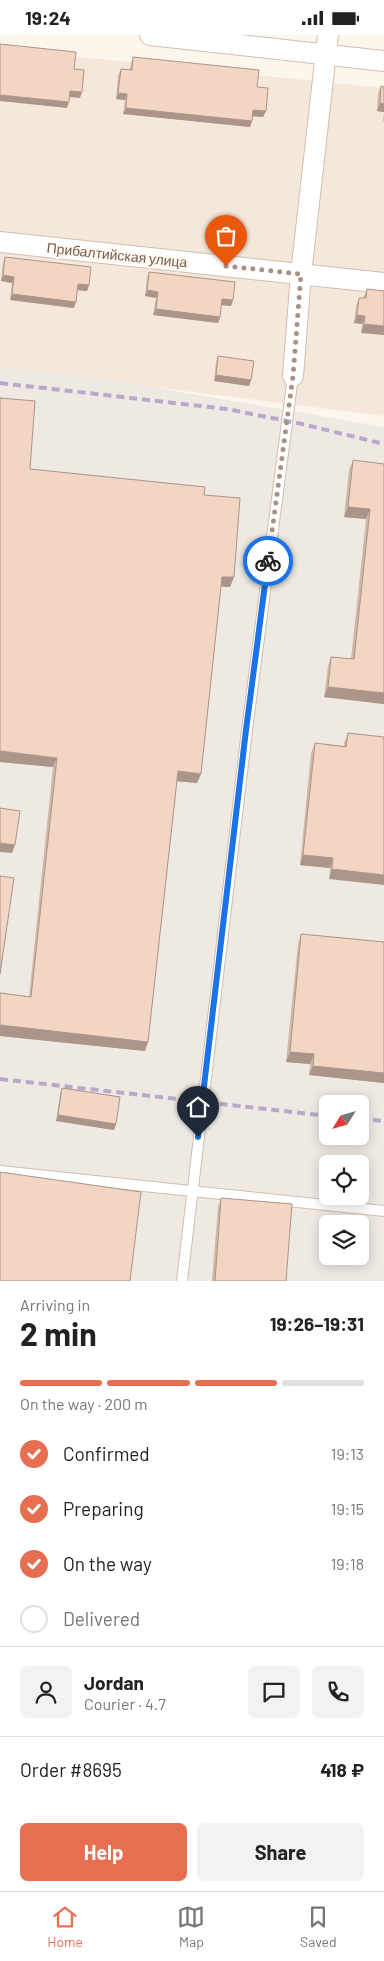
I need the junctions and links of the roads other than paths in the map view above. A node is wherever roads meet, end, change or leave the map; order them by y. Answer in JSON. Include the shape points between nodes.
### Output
{"nodes":[{"id":1,"x":150,"y":35,"type":"edge"},
{"id":2,"x":327,"y":44,"type":"edge"},
{"id":3,"x":384,"y":61,"type":"edge"},
{"id":4,"x":0,"y":242,"type":"edge"},
{"id":5,"x":301,"y":274,"type":"junction"},
{"id":6,"x":384,"y":283,"type":"edge"},
{"id":7,"x":293,"y":376,"type":"joint"},
{"id":8,"x":0,"y":1171,"type":"edge"},
{"id":9,"x":192,"y":1191,"type":"junction"},
{"id":10,"x":384,"y":1211,"type":"edge"},
{"id":11,"x":182,"y":1281,"type":"edge"}],
"edges":[{"from":1,"to":2,"type":"street"},
{"from":2,"to":3,"type":"street"},
{"from":2,"to":5,"type":"street"},
{"from":4,"to":5,"type":"street","name":"Прибалтийская улица"},
{"from":5,"to":6,"type":"street","name":"Прибалтийская улица"},
{"from":5,"to":7,"type":"street"},
{"from":7,"to":9,"type":"lane","via":[[246,730]]},
{"from":8,"to":9,"type":"lane"},
{"from":9,"to":10,"type":"lane"},
{"from":9,"to":11,"type":"lane"}]}
